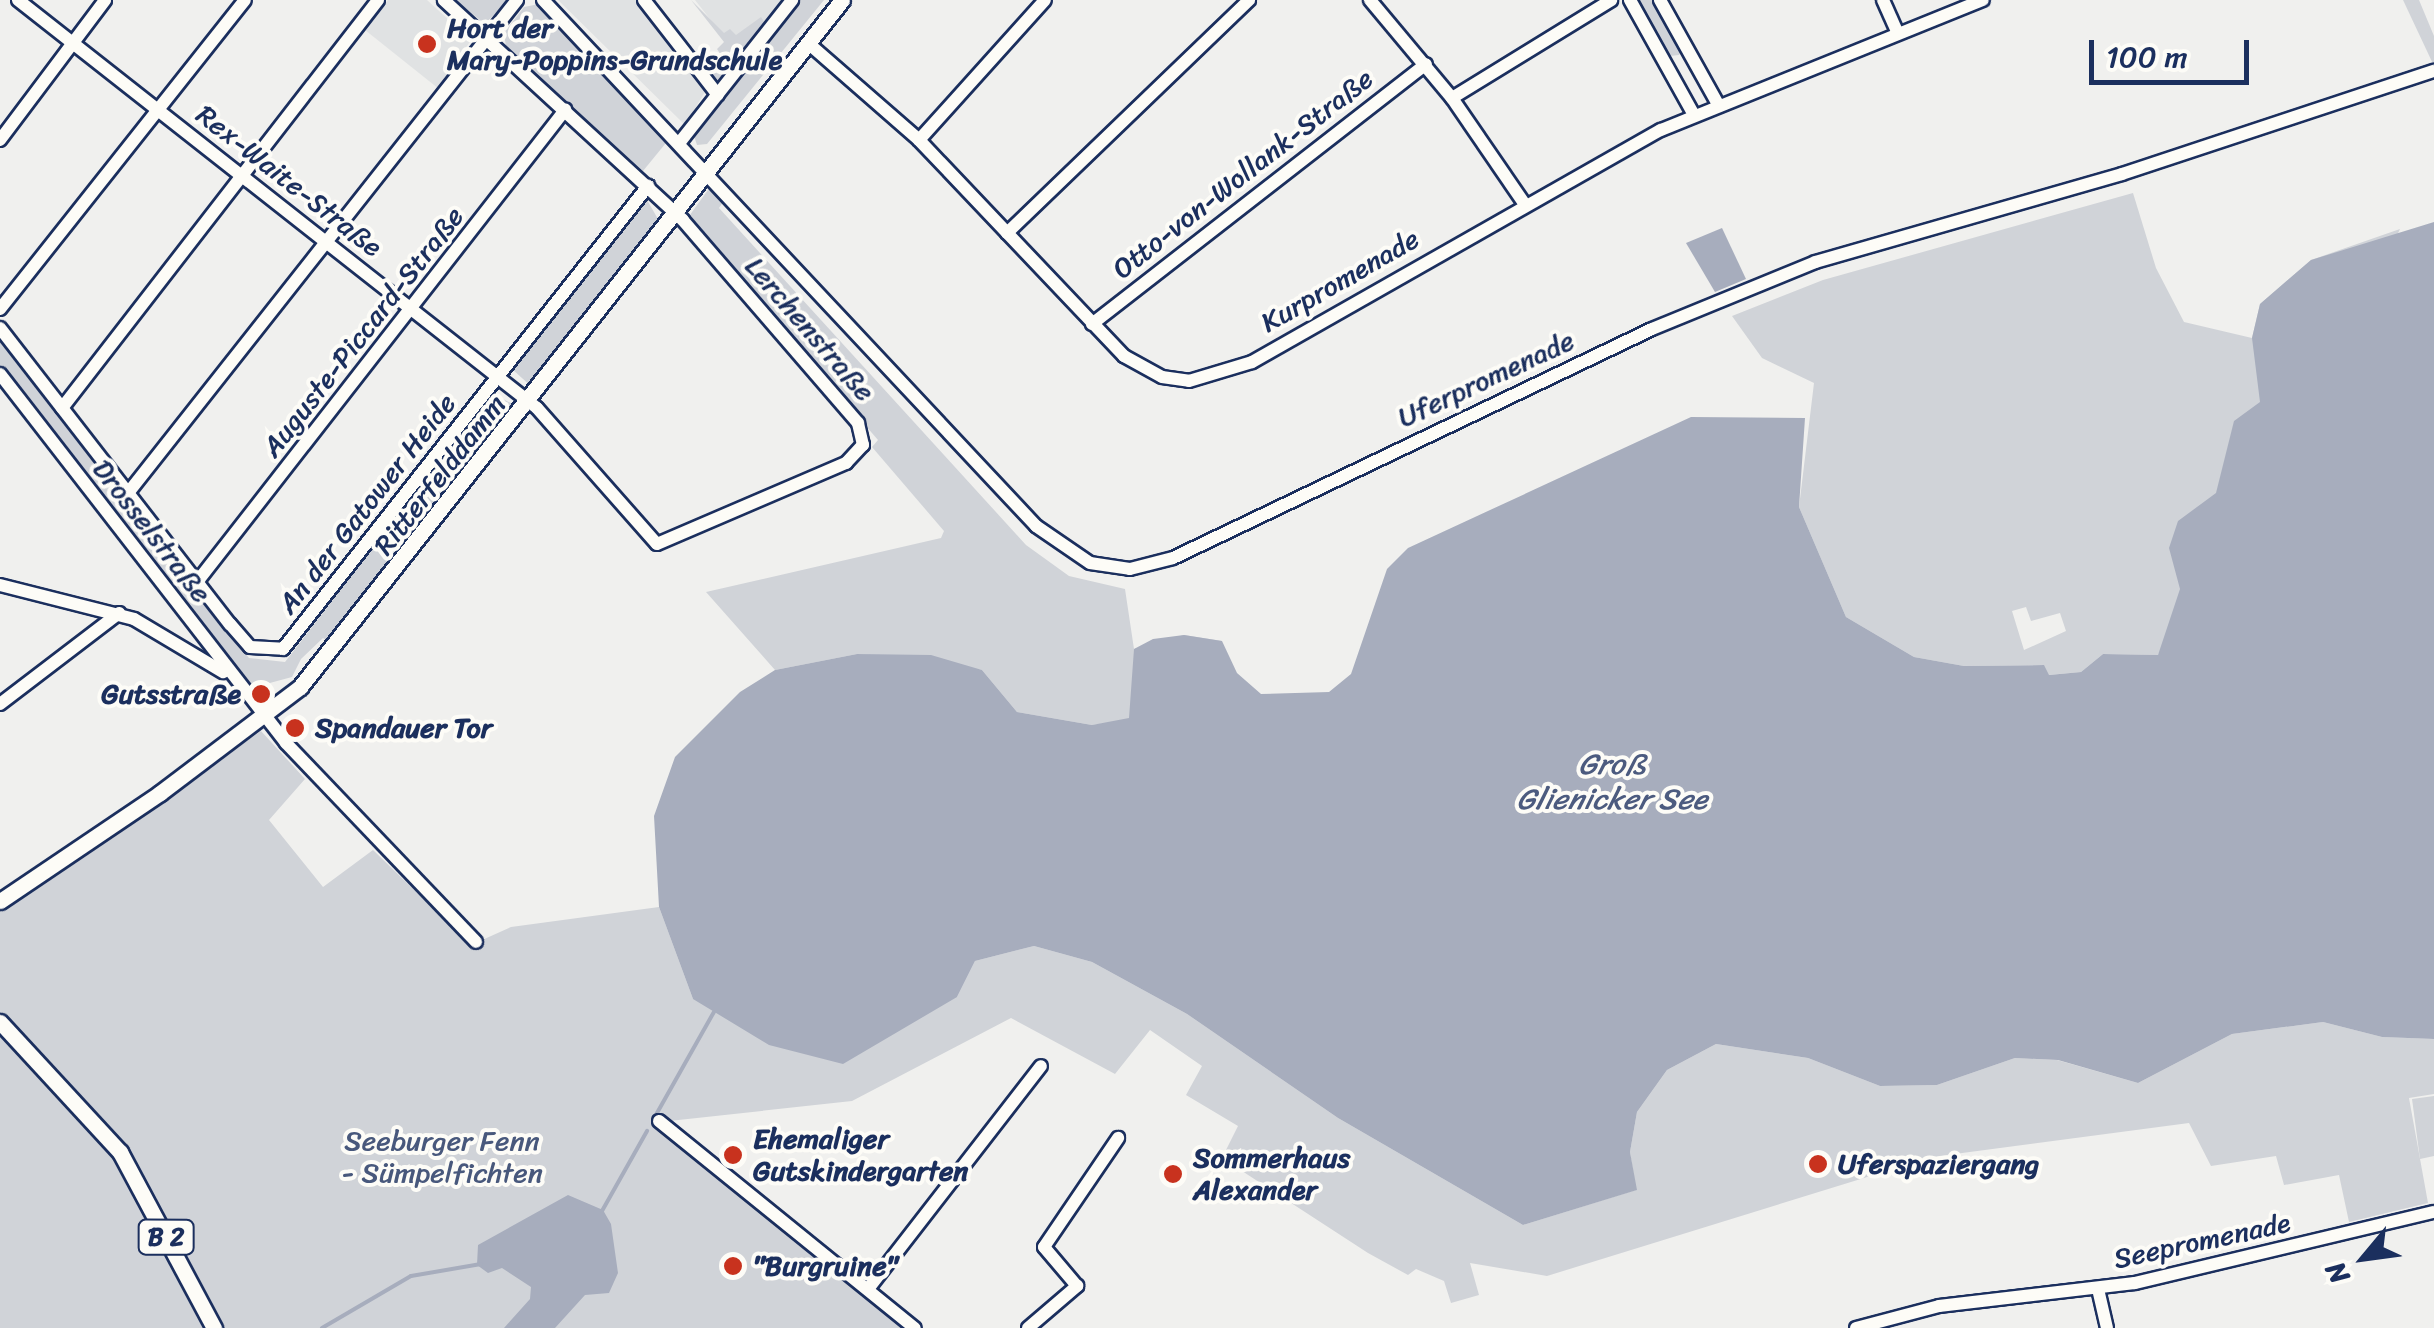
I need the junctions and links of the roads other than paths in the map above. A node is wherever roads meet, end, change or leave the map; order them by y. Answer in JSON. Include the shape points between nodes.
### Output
{"nodes":[{"id":1,"x":18,"y":0,"type":"edge"},
{"id":2,"x":105,"y":0,"type":"edge"},
{"id":3,"x":245,"y":0,"type":"edge"},
{"id":4,"x":378,"y":0,"type":"edge"},
{"id":5,"x":444,"y":0,"type":"edge"},
{"id":6,"x":517,"y":0,"type":"edge"},
{"id":7,"x":543,"y":0,"type":"edge"},
{"id":8,"x":644,"y":0,"type":"edge"},
{"id":9,"x":792,"y":0,"type":"edge"},
{"id":10,"x":842,"y":0,"type":"edge"},
{"id":11,"x":1045,"y":0,"type":"edge"},
{"id":12,"x":1249,"y":0,"type":"edge"},
{"id":13,"x":1370,"y":0,"type":"edge"},
{"id":14,"x":1611,"y":0,"type":"edge"},
{"id":15,"x":1630,"y":0,"type":"edge"},
{"id":16,"x":1660,"y":0,"type":"edge"},
{"id":17,"x":1883,"y":0,"type":"edge"},
{"id":18,"x":1983,"y":0,"type":"edge"},
{"id":19,"x":1898,"y":33,"type":"junction"},
{"id":20,"x":488,"y":40,"type":"junction"},
{"id":21,"x":808,"y":43,"type":"junction"},
{"id":22,"x":73,"y":46,"type":"junction"},
{"id":23,"x":1426,"y":64,"type":"junction"},
{"id":24,"x":2434,"y":71,"type":"edge"},
{"id":25,"x":718,"y":95,"type":"junction"},
{"id":26,"x":1452,"y":98,"type":"junction"},
{"id":27,"x":1718,"y":104,"type":"junction"},
{"id":28,"x":565,"y":110,"type":"junction"},
{"id":29,"x":159,"y":111,"type":"junction"},
{"id":30,"x":1694,"y":115,"type":"junction"},
{"id":31,"x":0,"y":140,"type":"edge"},
{"id":32,"x":919,"y":140,"type":"junction"},
{"id":33,"x":680,"y":142,"type":"junction"},
{"id":34,"x":706,"y":170,"type":"junction"},
{"id":35,"x":242,"y":178,"type":"junction"},
{"id":36,"x":648,"y":186,"type":"junction"},
{"id":37,"x":1524,"y":202,"type":"junction"},
{"id":38,"x":674,"y":212,"type":"junction"},
{"id":39,"x":1007,"y":233,"type":"junction"},
{"id":40,"x":326,"y":244,"type":"junction"},
{"id":41,"x":0,"y":309,"type":"edge"},
{"id":42,"x":412,"y":310,"type":"junction"},
{"id":43,"x":1092,"y":324,"type":"junction"},
{"id":44,"x":0,"y":328,"type":"edge"},
{"id":45,"x":0,"y":374,"type":"edge"},
{"id":46,"x":498,"y":378,"type":"junction"},
{"id":47,"x":529,"y":402,"type":"junction"},
{"id":48,"x":62,"y":408,"type":"junction"},
{"id":49,"x":128,"y":494,"type":"junction"},
{"id":50,"x":657,"y":544,"type":"joint"},
{"id":51,"x":198,"y":582,"type":"junction"},
{"id":52,"x":0,"y":585,"type":"edge"},
{"id":53,"x":119,"y":613,"type":"junction"},
{"id":54,"x":231,"y":678,"type":"junction"},
{"id":55,"x":0,"y":704,"type":"edge"},
{"id":56,"x":265,"y":717,"type":"junction"},
{"id":57,"x":0,"y":901,"type":"edge"},
{"id":58,"x":476,"y":942,"type":"dead end"},
{"id":59,"x":0,"y":1022,"type":"edge"},
{"id":60,"x":1041,"y":1066,"type":"dead end"},
{"id":61,"x":659,"y":1121,"type":"dead end"},
{"id":62,"x":1118,"y":1138,"type":"dead end"},
{"id":63,"x":2434,"y":1212,"type":"edge"},
{"id":64,"x":2098,"y":1289,"type":"junction"},
{"id":65,"x":868,"y":1290,"type":"junction"},
{"id":66,"x":209,"y":1326,"type":"edge"},
{"id":67,"x":915,"y":1328,"type":"edge"},
{"id":68,"x":1028,"y":1328,"type":"edge"},
{"id":69,"x":1856,"y":1328,"type":"edge"},
{"id":70,"x":2107,"y":1328,"type":"edge"}],
"edges":[{"from":1,"to":22,"type":"street","name":"Rex-Waite-Straße"},
{"from":2,"to":22,"type":"street"},
{"from":3,"to":29,"type":"street"},
{"from":4,"to":35,"type":"street"},
{"from":5,"to":20,"type":"street"},
{"from":6,"to":20,"type":"street"},
{"from":7,"to":33,"type":"street","name":"Uferpromenade"},
{"from":8,"to":25,"type":"street"},
{"from":9,"to":25,"type":"street"},
{"from":10,"to":21,"type":"main road","name":"Ritterfelddamm"},
{"from":11,"to":32,"type":"street"},
{"from":12,"to":39,"type":"street"},
{"from":13,"to":23,"type":"street"},
{"from":14,"to":26,"type":"street"},
{"from":15,"to":30,"type":"street"},
{"from":16,"to":27,"type":"street"},
{"from":17,"to":19,"type":"street"},
{"from":18,"to":19,"type":"street","name":"Kurpromenade"},
{"from":19,"to":27,"type":"street","name":"Kurpromenade"},
{"from":20,"to":28,"type":"street"},
{"from":20,"to":40,"type":"street"},
{"from":21,"to":32,"type":"street","name":"Kurpromenade"},
{"from":21,"to":34,"type":"main road","name":"Ritterfelddamm"},
{"from":22,"to":29,"type":"street","name":"Rex-Waite-Straße"},
{"from":22,"to":31,"type":"street"},
{"from":23,"to":26,"type":"street"},
{"from":23,"to":43,"type":"street","name":"Otto-von-Wollank-Straße"},
{"from":24,"to":34,"type":"street","name":"Uferpromenade","via":[[2122,174],[1815,262],[1618,345],[1173,558],[1130,569],[1090,562],[1047,538]]},
{"from":25,"to":33,"type":"street"},
{"from":26,"to":37,"type":"street"},
{"from":27,"to":30,"type":"street","name":"Kurpromenade"},
{"from":28,"to":36,"type":"street"},
{"from":28,"to":42,"type":"street","name":"Auguste-Piccard-Straße"},
{"from":29,"to":35,"type":"street","name":"Rex-Waite-Straße"},
{"from":29,"to":41,"type":"street"},
{"from":30,"to":37,"type":"street","name":"Kurpromenade"},
{"from":32,"to":39,"type":"street","name":"Kurpromenade"},
{"from":33,"to":34,"type":"street","name":"Uferpromenade"},
{"from":34,"to":38,"type":"main road","name":"Ritterfelddamm"},
{"from":35,"to":40,"type":"street","name":"Rex-Waite-Straße"},
{"from":35,"to":48,"type":"street"},
{"from":36,"to":38,"type":"street"},
{"from":36,"to":46,"type":"street","name":"An der Gatower Heide"},
{"from":37,"to":43,"type":"street","name":"Kurpromenade","via":[[1219,377],[1177,380],[1149,372]]},
{"from":38,"to":47,"type":"main road","name":"Ritterfelddamm"},
{"from":38,"to":50,"type":"street","name":"Lerchenstraße","via":[[864,436],[846,464]]},
{"from":39,"to":43,"type":"street","name":"Kurpromenade"},
{"from":40,"to":42,"type":"street","name":"Rex-Waite-Straße"},
{"from":40,"to":49,"type":"street"},
{"from":42,"to":46,"type":"street","name":"Rex-Waite-Straße"},
{"from":42,"to":51,"type":"street","name":"Auguste-Piccard-Straße"},
{"from":44,"to":48,"type":"street","name":"An der Gatower Heide"},
{"from":45,"to":54,"type":"street","name":"Drosselstraße"},
{"from":46,"to":47,"type":"street","name":"Rex-Waite-Straße"},
{"from":46,"to":51,"type":"street","name":"An der Gatower Heide","via":[[283,649],[250,646]]},
{"from":47,"to":50,"type":"street","name":"Rex-Waite-Straße"},
{"from":47,"to":56,"type":"main road","name":"Ritterfelddamm","via":[[333,650]]},
{"from":48,"to":49,"type":"street","name":"An der Gatower Heide"},
{"from":49,"to":51,"type":"street","name":"An der Gatower Heide"},
{"from":52,"to":53,"type":"street"},
{"from":53,"to":54,"type":"street","via":[[168,635]]},
{"from":53,"to":55,"type":"street"},
{"from":54,"to":56,"type":"street","name":"Drosselstraße"},
{"from":56,"to":57,"type":"main road","name":"Ritterfelddamm"},
{"from":56,"to":58,"type":"street"},
{"from":59,"to":66,"type":"main road","number":"B 2","via":[[120,1152]]},
{"from":60,"to":65,"type":"street"},
{"from":61,"to":65,"type":"street"},
{"from":62,"to":68,"type":"street","via":[[1044,1248],[1077,1286]]},
{"from":63,"to":64,"type":"street","name":"Seepromenade"},
{"from":64,"to":69,"type":"street","name":"Seepromenade","via":[[1938,1306]]},
{"from":64,"to":70,"type":"street"},
{"from":65,"to":67,"type":"street"}]}
